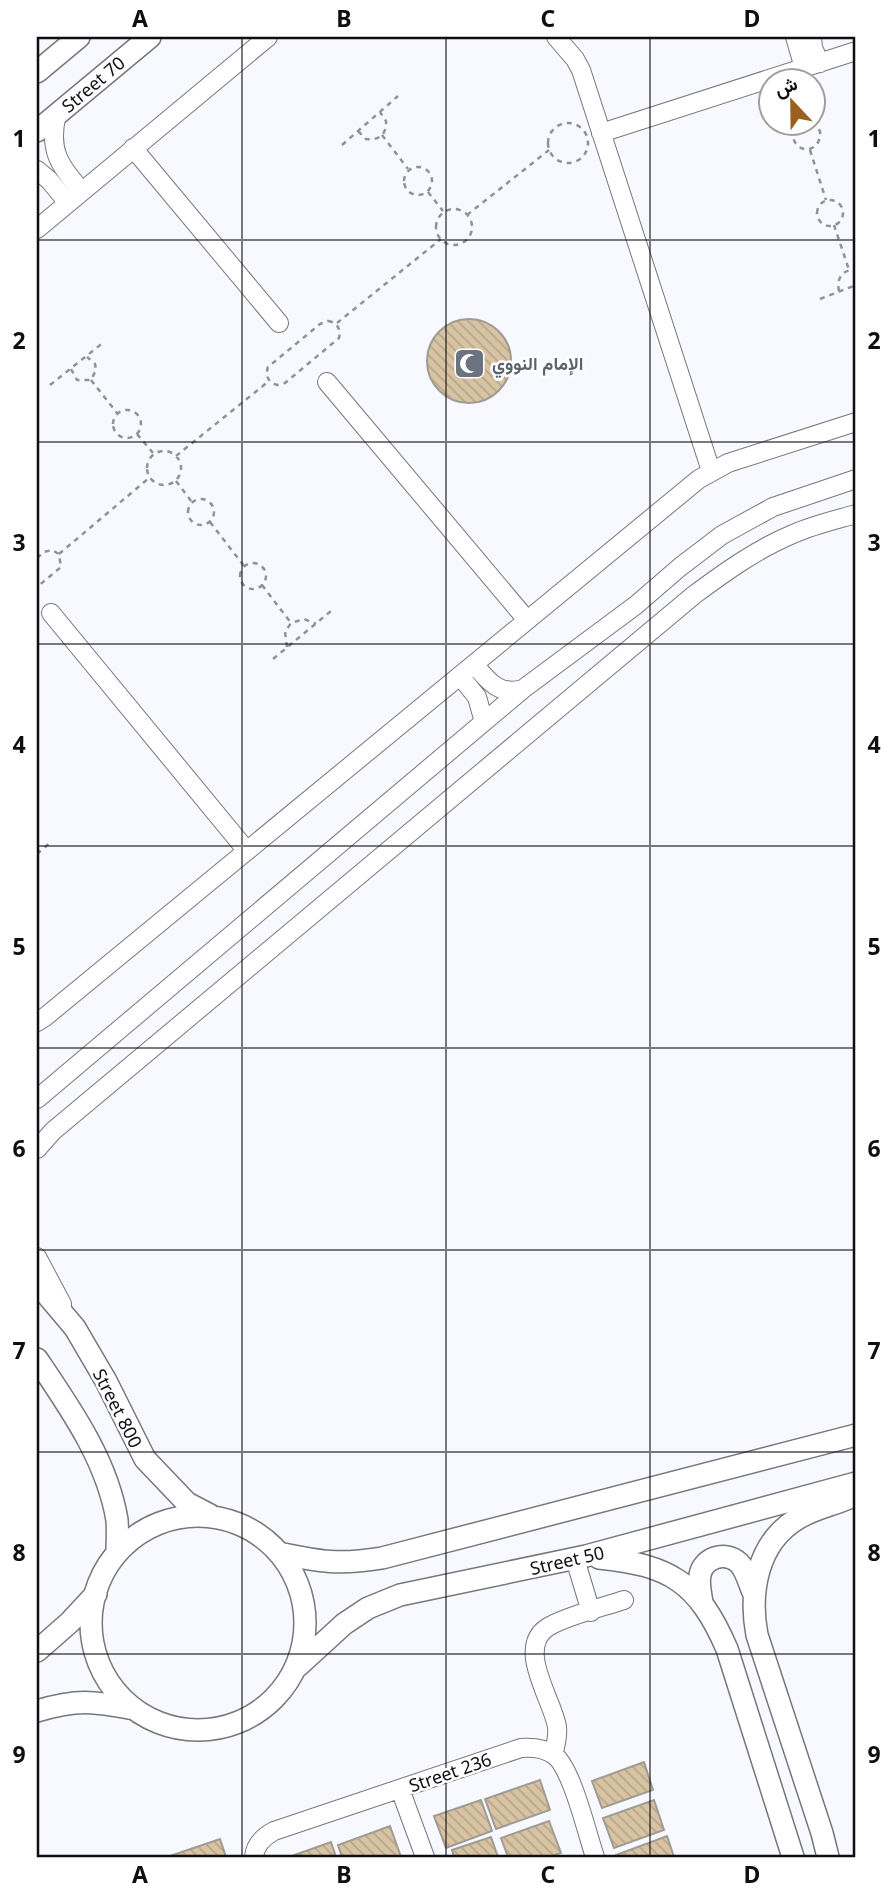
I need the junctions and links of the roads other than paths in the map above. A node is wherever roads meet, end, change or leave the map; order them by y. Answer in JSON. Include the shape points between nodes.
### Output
{"nodes":[{"id":1,"x":79,"y":37,"type":"edge"},
{"id":2,"x":149,"y":37,"type":"edge"},
{"id":3,"x":268,"y":37,"type":"edge"},
{"id":4,"x":556,"y":37,"type":"edge"},
{"id":5,"x":795,"y":37,"type":"edge"},
{"id":6,"x":812,"y":37,"type":"edge"},
{"id":7,"x":856,"y":51,"type":"edge"},
{"id":8,"x":812,"y":66,"type":"junction"},
{"id":9,"x":37,"y":72,"type":"edge"},
{"id":10,"x":756,"y":84,"type":"edge"},
{"id":11,"x":57,"y":114,"type":"junction"},
{"id":12,"x":37,"y":131,"type":"edge"},
{"id":13,"x":601,"y":132,"type":"junction"},
{"id":14,"x":133,"y":148,"type":"junction"},
{"id":15,"x":37,"y":170,"type":"edge"},
{"id":16,"x":75,"y":197,"type":"junction"},
{"id":17,"x":37,"y":229,"type":"edge"},
{"id":18,"x":279,"y":323,"type":"dead end"},
{"id":19,"x":327,"y":382,"type":"dead end"},
{"id":20,"x":856,"y":422,"type":"edge"},
{"id":21,"x":711,"y":471,"type":"junction"},
{"id":22,"x":856,"y":479,"type":"edge"},
{"id":23,"x":856,"y":514,"type":"edge"},
{"id":24,"x":51,"y":613,"type":"dead end"},
{"id":25,"x":527,"y":620,"type":"junction"},
{"id":26,"x":467,"y":670,"type":"junction"},
{"id":27,"x":523,"y":689,"type":"junction"},
{"id":28,"x":484,"y":722,"type":"junction"},
{"id":29,"x":247,"y":851,"type":"junction"},
{"id":30,"x":37,"y":1022,"type":"edge"},
{"id":31,"x":37,"y":1099,"type":"edge"},
{"id":32,"x":37,"y":1149,"type":"edge"},
{"id":33,"x":37,"y":1257,"type":"edge"},
{"id":34,"x":37,"y":1283,"type":"edge"},
{"id":35,"x":75,"y":1328,"type":"junction"},
{"id":36,"x":37,"y":1359,"type":"edge"},
{"id":37,"x":856,"y":1435,"type":"edge"},
{"id":38,"x":856,"y":1483,"type":"edge"},
{"id":39,"x":856,"y":1495,"type":"edge"},
{"id":40,"x":215,"y":1518,"type":"junction"},
{"id":41,"x":117,"y":1553,"type":"junction"},
{"id":42,"x":279,"y":1553,"type":"junction"},
{"id":43,"x":580,"y":1557,"type":"junction"},
{"id":44,"x":753,"y":1592,"type":"junction"},
{"id":45,"x":96,"y":1594,"type":"junction"},
{"id":46,"x":624,"y":1600,"type":"dead end"},
{"id":47,"x":702,"y":1603,"type":"junction"},
{"id":48,"x":591,"y":1612,"type":"junction"},
{"id":49,"x":37,"y":1651,"type":"edge"},
{"id":50,"x":295,"y":1669,"type":"junction"},
{"id":51,"x":134,"y":1709,"type":"junction"},
{"id":52,"x":37,"y":1711,"type":"edge"},
{"id":53,"x":553,"y":1754,"type":"junction"},
{"id":54,"x":400,"y":1789,"type":"junction"},
{"id":55,"x":254,"y":1857,"type":"edge"},
{"id":56,"x":425,"y":1857,"type":"edge"},
{"id":57,"x":595,"y":1857,"type":"edge"},
{"id":58,"x":793,"y":1857,"type":"edge"},
{"id":59,"x":828,"y":1857,"type":"edge"}],
"edges":[{"from":1,"to":9,"type":"main road"},
{"from":2,"to":11,"type":"main road","name":"Street 70"},
{"from":3,"to":14,"type":"street"},
{"from":4,"to":13,"type":"street","via":[[581,70]]},
{"from":5,"to":8,"type":"street"},
{"from":6,"to":8,"type":"street"},
{"from":7,"to":8,"type":"street"},
{"from":10,"to":13,"type":"street"},
{"from":11,"to":12,"type":"main road","name":"Street 70"},
{"from":11,"to":16,"type":"street","via":[[53,138]]},
{"from":13,"to":21,"type":"street"},
{"from":14,"to":16,"type":"street"},
{"from":14,"to":18,"type":"street"},
{"from":15,"to":16,"type":"street"},
{"from":16,"to":17,"type":"street"},
{"from":19,"to":25,"type":"street"},
{"from":20,"to":21,"type":"street"},
{"from":21,"to":25,"type":"street"},
{"from":22,"to":27,"type":"street","via":[[773,507],[722,535]]},
{"from":23,"to":32,"type":"street","via":[[796,533],[727,570],[53,1131]]},
{"from":24,"to":29,"type":"street"},
{"from":25,"to":26,"type":"street"},
{"from":26,"to":27,"type":"street","via":[[496,688]]},
{"from":26,"to":28,"type":"street"},
{"from":26,"to":29,"type":"street"},
{"from":27,"to":28,"type":"street"},
{"from":28,"to":31,"type":"street"},
{"from":29,"to":30,"type":"street"},
{"from":33,"to":35,"type":"street"},
{"from":34,"to":35,"type":"main road","name":"Street 800"},
{"from":35,"to":40,"type":"main road","name":"Street 800","via":[[145,1459],[187,1503]]},
{"from":36,"to":41,"type":"main road","via":[[99,1462],[117,1521]]},
{"from":37,"to":42,"type":"main road","via":[[382,1558],[320,1562]]},
{"from":38,"to":43,"type":"main road","name":"Street 50"},
{"from":39,"to":44,"type":"main road","via":[[814,1510],[788,1526],[760,1566]]},
{"from":40,"to":41,"type":"main road","via":[[188,1517],[162,1523]]},
{"from":40,"to":42,"type":"main road","via":[[261,1536]]},
{"from":41,"to":45,"type":"main road"},
{"from":42,"to":50,"type":"main road","via":[[303,1600],[305,1635]]},
{"from":43,"to":47,"type":"main road","via":[[649,1565],[678,1580]]},
{"from":43,"to":48,"type":"street"},
{"from":43,"to":50,"type":"main road","name":"Street 50","via":[[400,1595],[344,1624]]},
{"from":44,"to":47,"type":"main road","via":[[737,1561],[716,1557],[700,1571]]},
{"from":44,"to":59,"type":"main road","via":[[757,1635]]},
{"from":45,"to":49,"type":"main road"},
{"from":45,"to":51,"type":"main road","via":[[91,1630],[100,1666],[114,1690]]},
{"from":46,"to":48,"type":"street"},
{"from":47,"to":58,"type":"main road","via":[[727,1649]]},
{"from":48,"to":53,"type":"street","via":[[550,1626],[536,1642],[534,1657],[557,1727]]},
{"from":50,"to":51,"type":"main road","via":[[266,1706],[224,1727],[177,1728]]},
{"from":51,"to":52,"type":"main road","via":[[81,1701]]},
{"from":53,"to":54,"type":"street","name":"Street 236","via":[[522,1748]]},
{"from":53,"to":57,"type":"street","via":[[567,1770]]},
{"from":54,"to":55,"type":"street","name":"Street 236","via":[[267,1835],[257,1845]]},
{"from":54,"to":56,"type":"street"}]}
